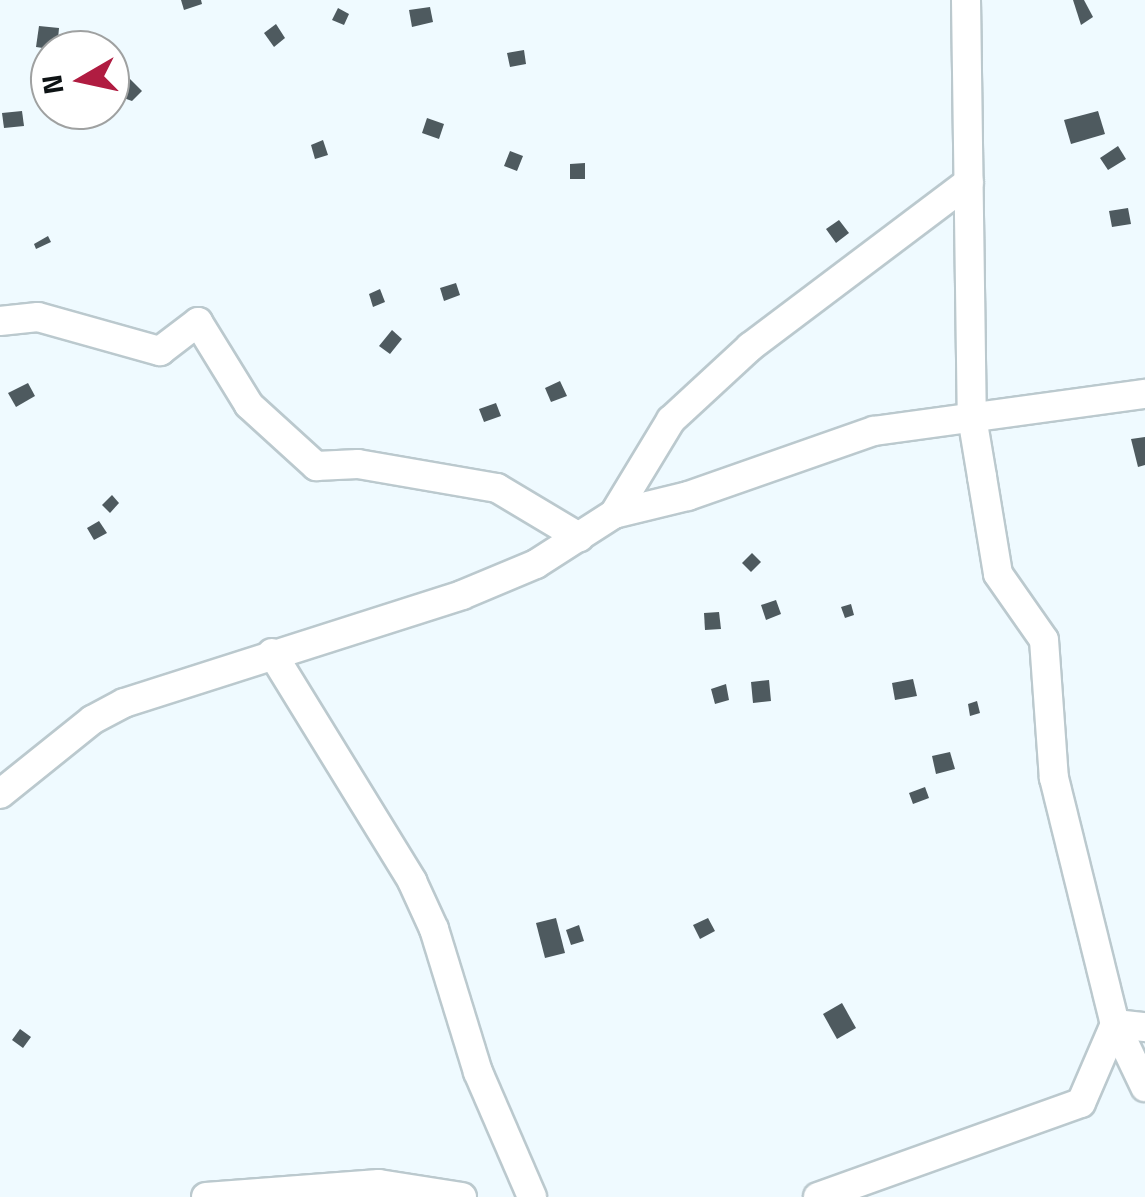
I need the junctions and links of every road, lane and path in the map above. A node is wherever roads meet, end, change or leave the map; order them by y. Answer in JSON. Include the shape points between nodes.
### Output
{"nodes":[{"id":1,"x":966,"y":0,"type":"edge"},
{"id":2,"x":969,"y":182,"type":"junction"},
{"id":3,"x":0,"y":320,"type":"edge"},
{"id":4,"x":1145,"y":394,"type":"edge"},
{"id":5,"x":972,"y":417,"type":"junction"},
{"id":6,"x":614,"y":514,"type":"junction"},
{"id":7,"x":579,"y":537,"type":"junction"},
{"id":8,"x":272,"y":653,"type":"junction"},
{"id":9,"x":0,"y":794,"type":"edge"},
{"id":10,"x":1116,"y":1024,"type":"junction"},
{"id":11,"x":1145,"y":1027,"type":"edge"},
{"id":12,"x":1145,"y":1088,"type":"edge"},
{"id":13,"x":206,"y":1197,"type":"edge"},
{"id":14,"x":462,"y":1197,"type":"edge"},
{"id":15,"x":532,"y":1197,"type":"edge"},
{"id":16,"x":818,"y":1197,"type":"edge"}],
"edges":[{"from":1,"to":2,"type":"street"},
{"from":2,"to":5,"type":"street"},
{"from":2,"to":6,"type":"street","via":[[750,347],[671,420]]},
{"from":3,"to":7,"type":"street","via":[[38,316],[160,351],[198,322],[249,405],[316,466],[358,464],[497,488]]},
{"from":4,"to":5,"type":"street"},
{"from":5,"to":6,"type":"street","via":[[874,430],[688,496]]},
{"from":5,"to":10,"type":"street","via":[[998,574],[1046,650],[1053,694],[1049,752]]},
{"from":6,"to":7,"type":"street"},
{"from":7,"to":8,"type":"street","via":[[536,564],[382,626]]},
{"from":8,"to":9,"type":"street","via":[[124,703],[92,720]]},
{"from":8,"to":15,"type":"street","via":[[434,929],[478,1072]]},
{"from":10,"to":11,"type":"street"},
{"from":10,"to":12,"type":"street"},
{"from":10,"to":16,"type":"street","via":[[1081,1104]]},
{"from":13,"to":14,"type":"street","via":[[379,1184]]}]}
